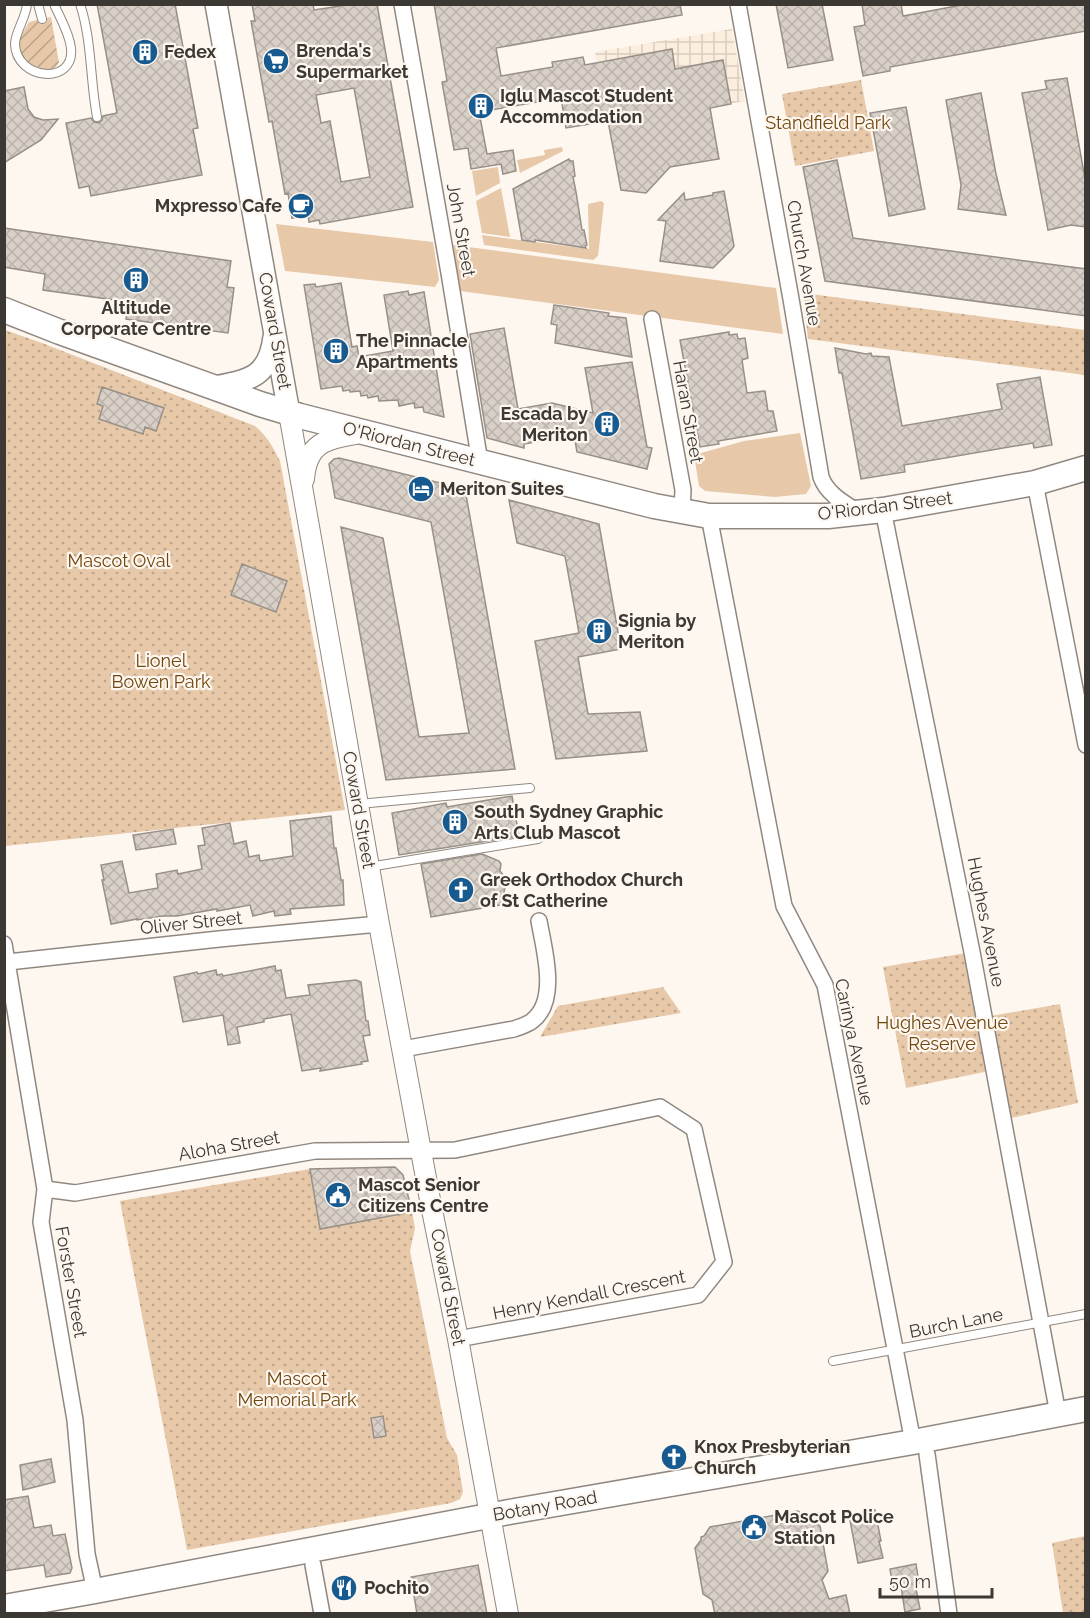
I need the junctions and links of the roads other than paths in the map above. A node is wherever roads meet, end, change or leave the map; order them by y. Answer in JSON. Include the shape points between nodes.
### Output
{"nodes":[{"id":1,"x":27,"y":4,"type":"edge"},
{"id":2,"x":54,"y":4,"type":"edge"},
{"id":3,"x":80,"y":4,"type":"edge"},
{"id":4,"x":216,"y":4,"type":"edge"},
{"id":5,"x":402,"y":4,"type":"edge"},
{"id":6,"x":738,"y":4,"type":"edge"},
{"id":7,"x":97,"y":117,"type":"dead end"},
{"id":8,"x":4,"y":310,"type":"edge"},
{"id":9,"x":652,"y":319,"type":"dead end"},
{"id":10,"x":4,"y":323,"type":"edge"},
{"id":11,"x":275,"y":330,"type":"junction"},
{"id":12,"x":60,"y":332,"type":"junction"},
{"id":13,"x":215,"y":387,"type":"junction"},
{"id":14,"x":289,"y":413,"type":"junction"},
{"id":15,"x":363,"y":433,"type":"junction"},
{"id":16,"x":480,"y":462,"type":"junction"},
{"id":17,"x":1086,"y":468,"type":"edge"},
{"id":18,"x":1035,"y":483,"type":"junction"},
{"id":19,"x":303,"y":491,"type":"junction"},
{"id":20,"x":883,"y":510,"type":"junction"},
{"id":21,"x":682,"y":512,"type":"junction"},
{"id":22,"x":858,"y":512,"type":"junction"},
{"id":23,"x":709,"y":516,"type":"junction"},
{"id":24,"x":1086,"y":745,"type":"edge"},
{"id":25,"x":530,"y":788,"type":"dead end"},
{"id":26,"x":358,"y":804,"type":"junction"},
{"id":27,"x":538,"y":839,"type":"dead end"},
{"id":28,"x":369,"y":867,"type":"junction"},
{"id":29,"x":539,"y":921,"type":"dead end"},
{"id":30,"x":379,"y":924,"type":"junction"},
{"id":31,"x":4,"y":944,"type":"edge"},
{"id":32,"x":8,"y":962,"type":"junction"},
{"id":33,"x":403,"y":1049,"type":"junction"},
{"id":34,"x":421,"y":1150,"type":"junction"},
{"id":35,"x":45,"y":1188,"type":"junction"},
{"id":36,"x":1086,"y":1314,"type":"edge"},
{"id":37,"x":1040,"y":1322,"type":"junction"},
{"id":38,"x":458,"y":1338,"type":"junction"},
{"id":39,"x":895,"y":1350,"type":"junction"},
{"id":40,"x":833,"y":1361,"type":"dead end"},
{"id":41,"x":1086,"y":1409,"type":"edge"},
{"id":42,"x":1058,"y":1414,"type":"junction"},
{"id":43,"x":1086,"y":1425,"type":"edge"},
{"id":44,"x":920,"y":1448,"type":"junction"},
{"id":45,"x":491,"y":1524,"type":"junction"},
{"id":46,"x":313,"y":1565,"type":"junction"},
{"id":47,"x":95,"y":1591,"type":"junction"},
{"id":48,"x":4,"y":1607,"type":"edge"},
{"id":49,"x":43,"y":1614,"type":"edge"},
{"id":50,"x":322,"y":1614,"type":"edge"},
{"id":51,"x":508,"y":1614,"type":"edge"},
{"id":52,"x":949,"y":1614,"type":"edge"}],
"edges":[{"from":1,"to":2,"type":"lane","via":[[16,51],[27,68],[46,75],[63,69],[71,54],[68,35]]},
{"from":3,"to":7,"type":"lane"},
{"from":4,"to":11,"type":"main road","name":"Coward Street"},
{"from":5,"to":16,"type":"street","name":"John Street"},
{"from":6,"to":22,"type":"street","name":"Church Avenue","via":[[821,477],[832,494]]},
{"from":8,"to":12,"type":"main road","name":"O'Riordan Street"},
{"from":9,"to":21,"type":"street","name":"Haran Street","via":[[682,490]]},
{"from":10,"to":12,"type":"main road","name":"O'Riordan Street"},
{"from":11,"to":13,"type":"main road","via":[[271,355],[261,370],[247,379]]},
{"from":11,"to":14,"type":"main road","name":"Coward Street"},
{"from":12,"to":13,"type":"main road","name":"O'Riordan Street"},
{"from":13,"to":14,"type":"main road","name":"O'Riordan Street"},
{"from":14,"to":15,"type":"main road","name":"O'Riordan Street"},
{"from":14,"to":19,"type":"street","name":"Coward Street"},
{"from":15,"to":16,"type":"main road","name":"O'Riordan Street"},
{"from":15,"to":19,"type":"street","via":[[331,439],[315,448],[306,467]]},
{"from":16,"to":21,"type":"main road","name":"O'Riordan Street"},
{"from":17,"to":18,"type":"main road","name":"O'Riordan Street"},
{"from":18,"to":20,"type":"main road","name":"O'Riordan Street"},
{"from":18,"to":24,"type":"street"},
{"from":19,"to":26,"type":"street","name":"Coward Street"},
{"from":20,"to":22,"type":"main road","name":"O'Riordan Street"},
{"from":20,"to":37,"type":"street","name":"Hughes Avenue","via":[[972,952]]},
{"from":21,"to":23,"type":"main road","name":"O'Riordan Street"},
{"from":22,"to":23,"type":"main road","name":"O'Riordan Street","via":[[828,516]]},
{"from":23,"to":39,"type":"street","name":"Carinya Avenue","via":[[784,906],[825,985]]},
{"from":25,"to":26,"type":"lane"},
{"from":26,"to":28,"type":"street","name":"Coward Street"},
{"from":27,"to":28,"type":"lane"},
{"from":28,"to":30,"type":"street","name":"Coward Street"},
{"from":29,"to":33,"type":"street","via":[[548,971],[547,994],[541,1011],[531,1022],[514,1029]]},
{"from":30,"to":32,"type":"street","name":"Oliver Street"},
{"from":30,"to":33,"type":"street","name":"Coward Street"},
{"from":31,"to":32,"type":"street","name":"Forster Street"},
{"from":32,"to":35,"type":"street","name":"Forster Street"},
{"from":33,"to":34,"type":"street","name":"Coward Street"},
{"from":34,"to":35,"type":"street","name":"Aloha Street","via":[[315,1151],[75,1193]]},
{"from":34,"to":38,"type":"street","name":"Coward Street"},
{"from":34,"to":38,"type":"street","name":"Henry Kendall Crescent","via":[[455,1150],[660,1107],[694,1129],[724,1262],[698,1295]]},
{"from":35,"to":47,"type":"street","name":"Forster Street","via":[[40,1222],[75,1420],[87,1554]]},
{"from":36,"to":37,"type":"lane","name":"Burch Lane"},
{"from":37,"to":39,"type":"lane","name":"Burch Lane"},
{"from":37,"to":42,"type":"street","name":"Hughes Avenue"},
{"from":38,"to":45,"type":"street","name":"Coward Street"},
{"from":39,"to":40,"type":"lane","name":"Burch Lane"},
{"from":39,"to":44,"type":"street","name":"Carinya Avenue"},
{"from":41,"to":42,"type":"main road","name":"Botany Road"},
{"from":42,"to":44,"type":"main road","name":"Botany Road"},
{"from":43,"to":44,"type":"main road","name":"Botany Road"},
{"from":44,"to":45,"type":"main road","name":"Botany Road"},
{"from":44,"to":52,"type":"street","name":"Carinya Avenue"},
{"from":45,"to":46,"type":"main road","name":"Botany Road"},
{"from":45,"to":47,"type":"main road","name":"Botany Road"},
{"from":45,"to":51,"type":"street","name":"Coward Street"},
{"from":46,"to":49,"type":"main road","name":"Botany Road"},
{"from":46,"to":50,"type":"street"},
{"from":47,"to":48,"type":"main road","name":"Botany Road"}]}
